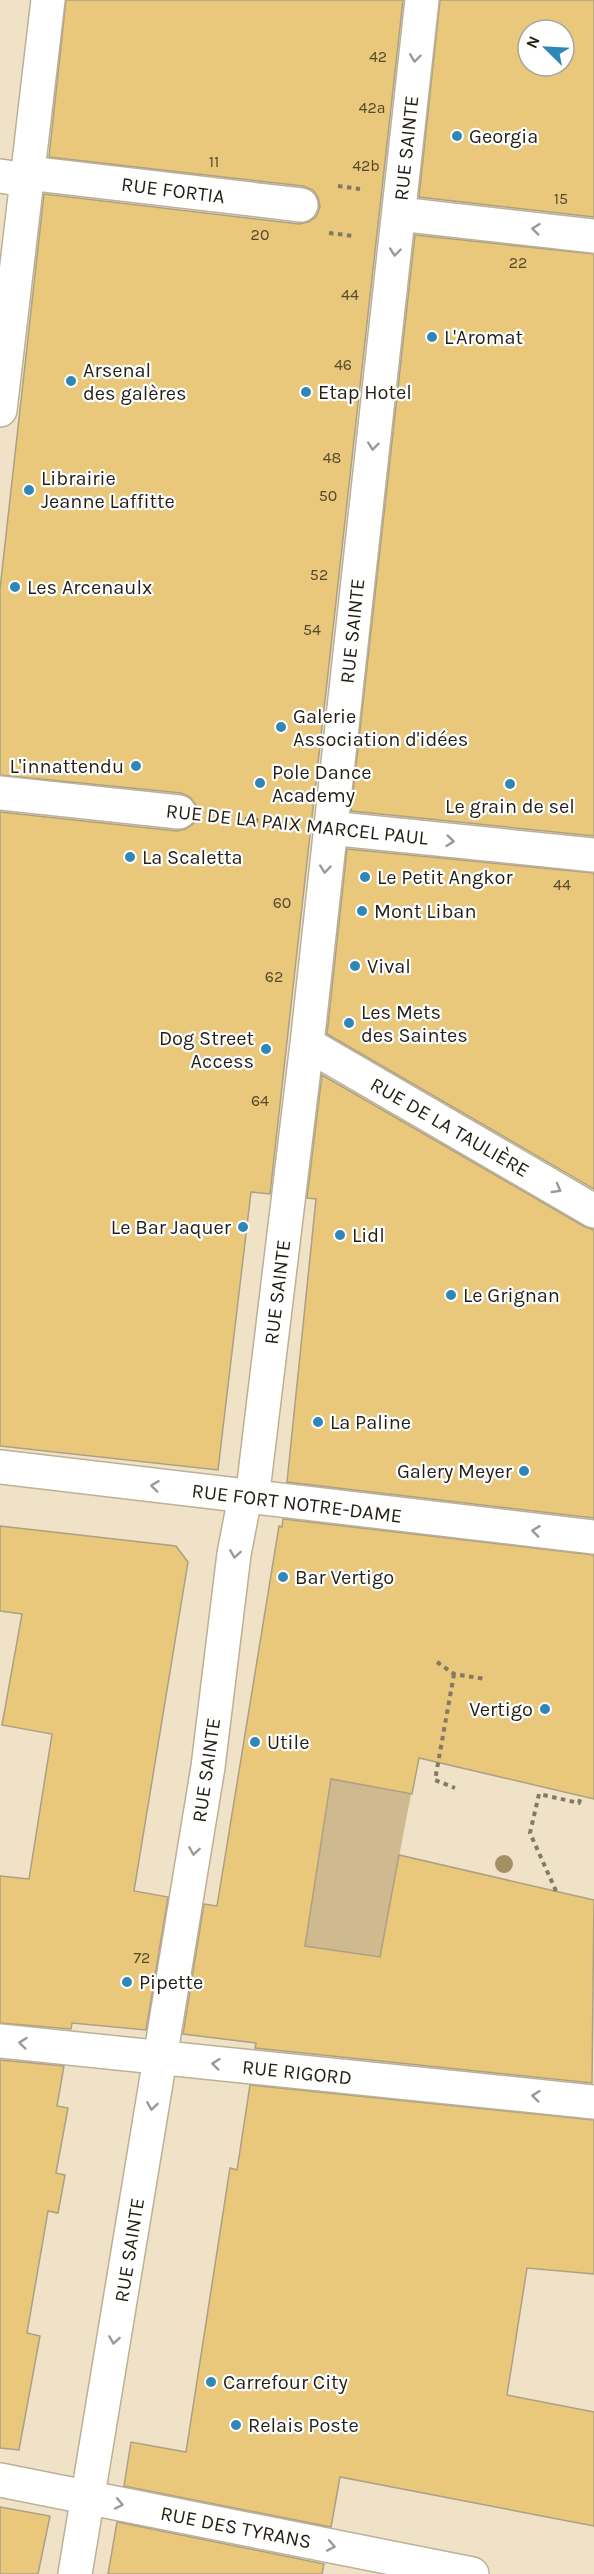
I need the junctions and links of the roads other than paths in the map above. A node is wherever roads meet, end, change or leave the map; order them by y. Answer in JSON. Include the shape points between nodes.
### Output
{"nodes":[{"id":1,"x":48,"y":0,"type":"edge"},
{"id":2,"x":422,"y":0,"type":"edge"},
{"id":3,"x":24,"y":177,"type":"edge"},
{"id":4,"x":301,"y":205,"type":"road end"},
{"id":5,"x":399,"y":217,"type":"junction"},
{"id":6,"x":594,"y":236,"type":"edge"},
{"id":7,"x":0,"y":410,"type":"edge"},
{"id":8,"x":0,"y":793,"type":"edge"},
{"id":9,"x":179,"y":812,"type":"road end"},
{"id":10,"x":329,"y":828,"type":"junction"},
{"id":11,"x":594,"y":855,"type":"edge"},
{"id":12,"x":307,"y":1044,"type":"junction"},
{"id":13,"x":594,"y":1211,"type":"edge"},
{"id":14,"x":0,"y":1467,"type":"edge"},
{"id":15,"x":245,"y":1497,"type":"junction"},
{"id":16,"x":594,"y":1538,"type":"edge"},
{"id":17,"x":0,"y":2040,"type":"edge"},
{"id":18,"x":160,"y":2058,"type":"junction"},
{"id":19,"x":594,"y":2102,"type":"edge"},
{"id":20,"x":0,"y":2480,"type":"edge"},
{"id":21,"x":88,"y":2498,"type":"junction"},
{"id":22,"x":75,"y":2574,"type":"edge"},
{"id":23,"x":472,"y":2574,"type":"edge"}],
"edges":[{"from":1,"to":3,"type":"street"},
{"from":2,"to":5,"type":"street","name":"RUE SAINTE","one_way":true},
{"from":3,"to":4,"type":"street","name":"RUE FORTIA"},
{"from":3,"to":7,"type":"street"},
{"from":6,"to":5,"type":"street","one_way":true},
{"from":5,"to":10,"type":"street","name":"RUE SAINTE","one_way":true},
{"from":8,"to":9,"type":"street","name":"RUE DE LA PAIX MARCEL PAUL"},
{"from":10,"to":11,"type":"street","name":"RUE DE LA PAIX MARCEL PAUL","one_way":true},
{"from":10,"to":12,"type":"street","name":"RUE SAINTE","one_way":true},
{"from":12,"to":13,"type":"street","name":"RUE DE LA TAULIÈRE","one_way":true},
{"from":12,"to":15,"type":"street","name":"RUE SAINTE","via":[[253,1491]]},
{"from":15,"to":14,"type":"street","name":"RUE FORT NOTRE-DAME","one_way":true},
{"from":16,"to":15,"type":"street","name":"RUE FORT NOTRE-DAME","one_way":true},
{"from":15,"to":18,"type":"street","name":"RUE SAINTE","one_way":true,"via":[[234,1554],[208,1767]]},
{"from":18,"to":17,"type":"street","name":"RUE RIGORD","one_way":true},
{"from":19,"to":18,"type":"street","name":"RUE RIGORD","one_way":true},
{"from":18,"to":21,"type":"street","name":"RUE SAINTE","one_way":true},
{"from":20,"to":21,"type":"street","name":"RUE DES TYRANS"},
{"from":21,"to":22,"type":"street","name":"RUE SAINTE"},
{"from":21,"to":23,"type":"street","name":"RUE DES TYRANS","one_way":true}]}
